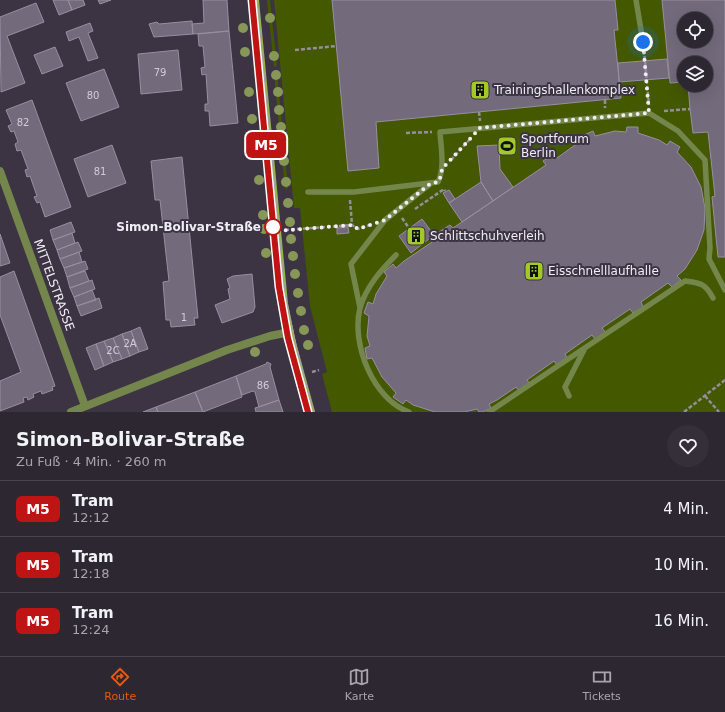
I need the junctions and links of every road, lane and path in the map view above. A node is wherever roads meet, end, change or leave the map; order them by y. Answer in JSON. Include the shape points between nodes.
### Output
{"nodes":[{"id":1,"x":255,"y":0,"type":"edge"},
{"id":2,"x":636,"y":0,"type":"edge"},
{"id":3,"x":643,"y":42,"type":"joint"},
{"id":4,"x":337,"y":46,"type":"dead end"},
{"id":5,"x":295,"y":50,"type":"dead end"},
{"id":6,"x":690,"y":109,"type":"dead end"},
{"id":7,"x":649,"y":113,"type":"junction"},
{"id":8,"x":480,"y":128,"type":"junction"},
{"id":9,"x":440,"y":132,"type":"junction"},
{"id":10,"x":406,"y":133,"type":"dead end"},
{"id":11,"x":442,"y":169,"type":"junction"},
{"id":12,"x":0,"y":171,"type":"edge"},
{"id":13,"x":430,"y":184,"type":"junction"},
{"id":14,"x":445,"y":191,"type":"dead end"},
{"id":15,"x":308,"y":192,"type":"dead end"},
{"id":16,"x":349,"y":192,"type":"junction"},
{"id":17,"x":414,"y":210,"type":"dead end"},
{"id":18,"x":408,"y":214,"type":"dead end"},
{"id":19,"x":402,"y":218,"type":"junction"},
{"id":20,"x":385,"y":220,"type":"junction"},
{"id":21,"x":352,"y":225,"type":"junction"},
{"id":22,"x":409,"y":228,"type":"dead end"},
{"id":23,"x":277,"y":231,"type":"junction"},
{"id":24,"x":396,"y":255,"type":"dead end"},
{"id":25,"x":725,"y":290,"type":"edge"},
{"id":26,"x":713,"y":298,"type":"dead end"},
{"id":27,"x":360,"y":308,"type":"junction"},
{"id":28,"x":290,"y":332,"type":"junction"},
{"id":29,"x":586,"y":348,"type":"junction"},
{"id":30,"x":318,"y":370,"type":"dead end"},
{"id":31,"x":312,"y":372,"type":"dead end"},
{"id":32,"x":725,"y":380,"type":"edge"},
{"id":33,"x":569,"y":396,"type":"dead end"},
{"id":34,"x":705,"y":396,"type":"junction"},
{"id":35,"x":85,"y":406,"type":"junction"},
{"id":36,"x":71,"y":412,"type":"edge"},
{"id":37,"x":311,"y":412,"type":"edge"},
{"id":38,"x":409,"y":412,"type":"edge"},
{"id":39,"x":488,"y":412,"type":"edge"},
{"id":40,"x":684,"y":412,"type":"edge"},
{"id":41,"x":719,"y":412,"type":"edge"}],
"edges":[{"from":1,"to":23,"type":"main road"},
{"from":2,"to":3,"type":"lane"},
{"from":3,"to":7,"type":"path"},
{"from":4,"to":5,"type":"path"},
{"from":6,"to":7,"type":"path"},
{"from":7,"to":8,"type":"lane"},
{"from":7,"to":25,"type":"lane","via":[[678,131],[705,160],[709,259]]},
{"from":8,"to":9,"type":"lane"},
{"from":8,"to":11,"type":"path"},
{"from":9,"to":10,"type":"path"},
{"from":9,"to":11,"type":"lane"},
{"from":11,"to":13,"type":"lane","via":[[438,182]]},
{"from":12,"to":35,"type":"street","name":"MITTELSTRASSE"},
{"from":13,"to":16,"type":"lane"},
{"from":13,"to":20,"type":"lane"},
{"from":14,"to":17,"type":"path","via":[[444,189]]},
{"from":15,"to":16,"type":"lane"},
{"from":16,"to":21,"type":"path"},
{"from":18,"to":19,"type":"path"},
{"from":19,"to":20,"type":"path"},
{"from":19,"to":22,"type":"path"},
{"from":20,"to":21,"type":"path","via":[[358,229]]},
{"from":20,"to":27,"type":"lane","via":[[351,264]]},
{"from":21,"to":23,"type":"path"},
{"from":23,"to":28,"type":"main road","via":[[284,304]]},
{"from":24,"to":27,"type":"lane","via":[[379,272]]},
{"from":26,"to":29,"type":"lane","via":[[702,283],[685,281]]},
{"from":27,"to":38,"type":"lane","via":[[359,338],[366,367],[393,403]]},
{"from":28,"to":35,"type":"street","via":[[227,350]]},
{"from":28,"to":37,"type":"main road"},
{"from":29,"to":33,"type":"lane","via":[[565,387]]},
{"from":29,"to":39,"type":"lane"},
{"from":30,"to":31,"type":"path"},
{"from":32,"to":34,"type":"path"},
{"from":34,"to":40,"type":"path"},
{"from":34,"to":41,"type":"path"},
{"from":35,"to":36,"type":"street"}]}
